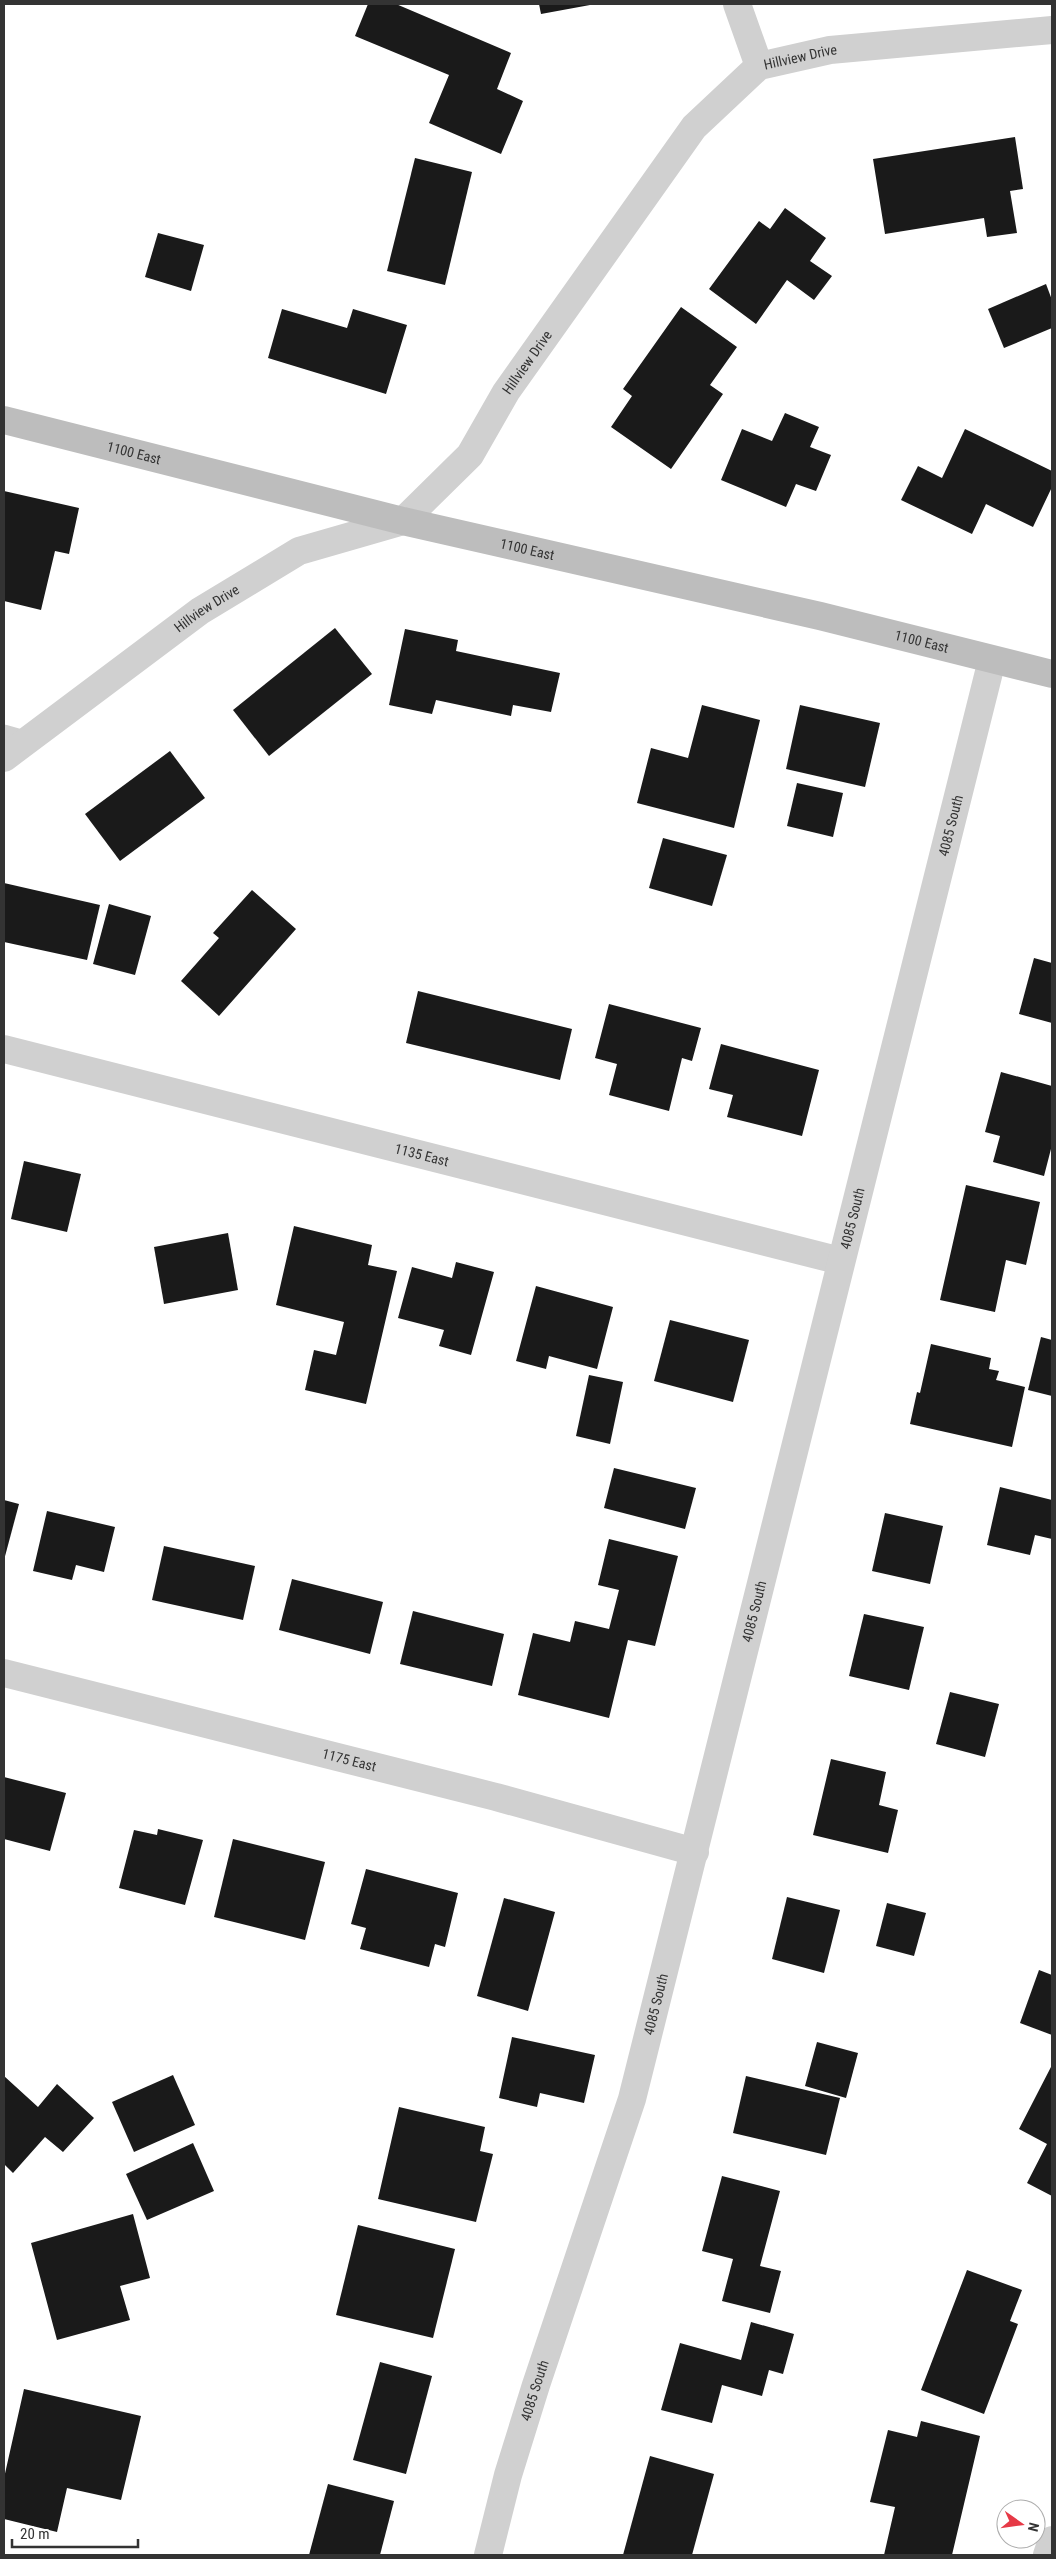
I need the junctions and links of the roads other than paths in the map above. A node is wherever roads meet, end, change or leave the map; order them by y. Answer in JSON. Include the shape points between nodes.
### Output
{"nodes":[{"id":1,"x":737,"y":4,"type":"edge"},
{"id":2,"x":1052,"y":30,"type":"edge"},
{"id":3,"x":759,"y":66,"type":"junction"},
{"id":4,"x":4,"y":420,"type":"edge"},
{"id":5,"x":402,"y":521,"type":"junction"},
{"id":6,"x":992,"y":660,"type":"junction"},
{"id":7,"x":1052,"y":674,"type":"edge"},
{"id":8,"x":14,"y":738,"type":"edge"},
{"id":9,"x":4,"y":758,"type":"edge"},
{"id":10,"x":4,"y":1049,"type":"edge"},
{"id":11,"x":841,"y":1261,"type":"junction"},
{"id":12,"x":4,"y":1673,"type":"edge"},
{"id":13,"x":695,"y":1852,"type":"junction"},
{"id":14,"x":1052,"y":2540,"type":"edge"},
{"id":15,"x":488,"y":2555,"type":"edge"},
{"id":16,"x":1047,"y":2555,"type":"edge"}],
"edges":[{"from":1,"to":3,"type":"street"},
{"from":2,"to":3,"type":"street","name":"Hillview Drive","via":[[830,50]]},
{"from":3,"to":5,"type":"street","name":"Hillview Drive","via":[[694,127],[506,392],[470,455]]},
{"from":4,"to":5,"type":"street","name":"1100 East"},
{"from":5,"to":6,"type":"street","name":"1100 East","via":[[820,616]]},
{"from":5,"to":8,"type":"street","name":"Hillview Drive","via":[[299,551],[200,612]]},
{"from":6,"to":7,"type":"street","name":"1100 East"},
{"from":6,"to":11,"type":"street","name":"4085 South"},
{"from":8,"to":9,"type":"street","name":"Hillview Drive"},
{"from":10,"to":11,"type":"street","name":"1135 East"},
{"from":11,"to":13,"type":"street","name":"4085 South"},
{"from":12,"to":13,"type":"street","name":"1175 East","via":[[496,1797]]},
{"from":13,"to":15,"type":"street","name":"4085 South","via":[[632,2100],[520,2439]]},
{"from":14,"to":16,"type":"street"}]}
